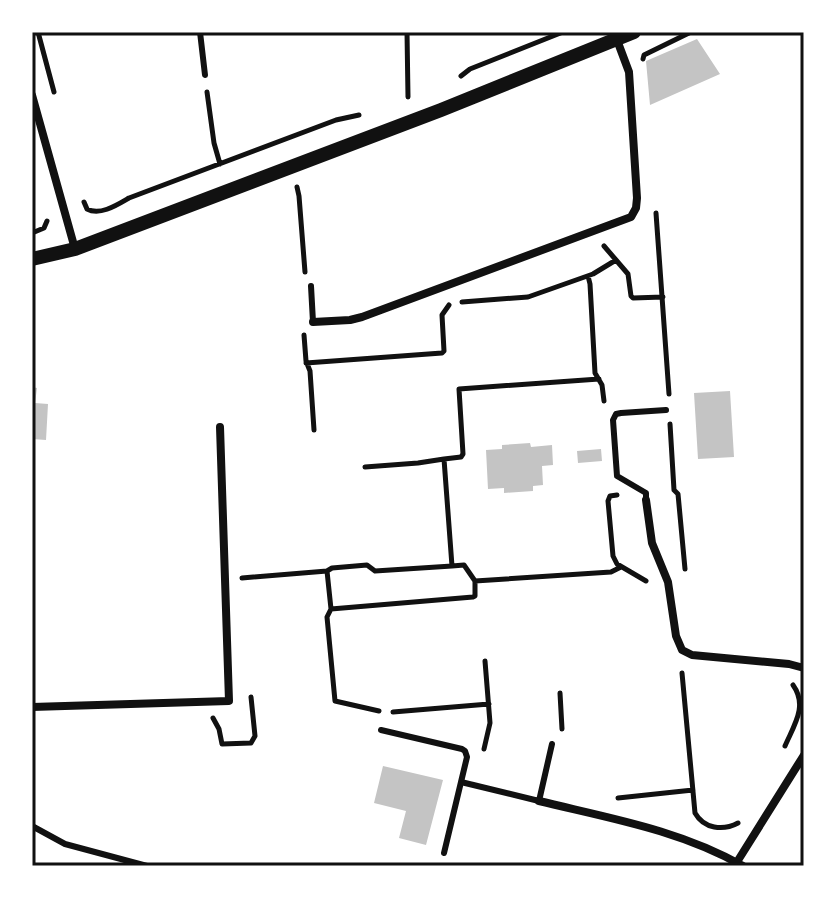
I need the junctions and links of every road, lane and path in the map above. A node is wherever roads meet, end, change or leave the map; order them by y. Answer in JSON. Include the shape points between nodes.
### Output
{"nodes":[{"id":1,"x":38,"y":32,"type":"edge"},
{"id":2,"x":200,"y":32,"type":"edge"},
{"id":3,"x":407,"y":32,"type":"edge"},
{"id":4,"x":563,"y":32,"type":"edge"},
{"id":5,"x":634,"y":32,"type":"edge"},
{"id":6,"x":691,"y":32,"type":"edge"},
{"id":7,"x":617,"y":40,"type":"junction"},
{"id":8,"x":643,"y":60,"type":"dead end"},
{"id":9,"x":205,"y":75,"type":"joint"},
{"id":10,"x":460,"y":77,"type":"dead end"},
{"id":11,"x":420,"y":92,"type":"dead end"},
{"id":12,"x":32,"y":95,"type":"edge"},
{"id":13,"x":408,"y":97,"type":"junction"},
{"id":14,"x":396,"y":101,"type":"dead end"},
{"id":15,"x":57,"y":103,"type":"dead end"},
{"id":16,"x":372,"y":110,"type":"dead end"},
{"id":17,"x":220,"y":164,"type":"junction"},
{"id":18,"x":230,"y":190,"type":"junction"},
{"id":19,"x":82,"y":195,"type":"dead end"},
{"id":20,"x":655,"y":202,"type":"dead end"},
{"id":21,"x":75,"y":249,"type":"junction"},
{"id":22,"x":32,"y":259,"type":"edge"},
{"id":23,"x":588,"y":276,"type":"junction"},
{"id":24,"x":311,"y":286,"type":"dead end"},
{"id":25,"x":663,"y":297,"type":"junction"},
{"id":26,"x":313,"y":322,"type":"joint"},
{"id":27,"x":306,"y":363,"type":"dead end"},
{"id":28,"x":599,"y":379,"type":"junction"},
{"id":29,"x":669,"y":395,"type":"dead end"},
{"id":30,"x":668,"y":411,"type":"joint"},
{"id":31,"x":614,"y":417,"type":"junction"},
{"id":32,"x":220,"y":427,"type":"dead end"},
{"id":33,"x":444,"y":459,"type":"junction"},
{"id":34,"x":365,"y":467,"type":"dead end"},
{"id":35,"x":646,"y":500,"type":"joint"},
{"id":36,"x":452,"y":566,"type":"junction"},
{"id":37,"x":622,"y":567,"type":"dead end"},
{"id":38,"x":327,"y":571,"type":"junction"},
{"id":39,"x":225,"y":579,"type":"junction"},
{"id":40,"x":475,"y":581,"type":"junction"},
{"id":41,"x":686,"y":581,"type":"dead end"},
{"id":42,"x":331,"y":609,"type":"junction"},
{"id":43,"x":485,"y":661,"type":"dead end"},
{"id":44,"x":804,"y":668,"type":"edge"},
{"id":45,"x":560,"y":693,"type":"dead end"},
{"id":46,"x":489,"y":704,"type":"junction"},
{"id":47,"x":32,"y":707,"type":"edge"},
{"id":48,"x":381,"y":730,"type":"dead end"},
{"id":49,"x":562,"y":734,"type":"dead end"},
{"id":50,"x":552,"y":744,"type":"dead end"},
{"id":51,"x":804,"y":755,"type":"edge"},
{"id":52,"x":481,"y":762,"type":"dead end"},
{"id":53,"x":461,"y":782,"type":"junction"},
{"id":54,"x":693,"y":790,"type":"dead end"},
{"id":55,"x":608,"y":799,"type":"dead end"},
{"id":56,"x":539,"y":801,"type":"junction"},
{"id":57,"x":32,"y":826,"type":"edge"},
{"id":58,"x":444,"y":853,"type":"dead end"},
{"id":59,"x":740,"y":864,"type":"edge"},
{"id":60,"x":147,"y":866,"type":"edge"}],
"edges":[{"from":1,"to":15,"type":"path"},
{"from":2,"to":9,"type":"lane"},
{"from":3,"to":13,"type":"path"},
{"from":4,"to":10,"type":"path"},
{"from":5,"to":7,"type":"street"},
{"from":6,"to":8,"type":"path"},
{"from":7,"to":18,"type":"street"},
{"from":7,"to":26,"type":"street","via":[[630,82],[637,198],[631,217],[362,317]]},
{"from":9,"to":17,"type":"path"},
{"from":11,"to":13,"type":"path"},
{"from":12,"to":21,"type":"street"},
{"from":13,"to":14,"type":"path"},
{"from":16,"to":17,"type":"path"},
{"from":17,"to":18,"type":"path"},
{"from":17,"to":19,"type":"path","via":[[98,212],[87,209]]},
{"from":18,"to":21,"type":"street"},
{"from":20,"to":25,"type":"path"},
{"from":21,"to":22,"type":"street"},
{"from":23,"to":25,"type":"path","via":[[616,260],[628,274],[631,296]]},
{"from":23,"to":27,"type":"path","via":[[528,297],[450,304],[442,315],[442,353]]},
{"from":23,"to":28,"type":"path"},
{"from":24,"to":26,"type":"lane"},
{"from":25,"to":29,"type":"path"},
{"from":28,"to":31,"type":"path","via":[[605,406]]},
{"from":28,"to":33,"type":"path","via":[[459,389],[463,454]]},
{"from":30,"to":31,"type":"lane"},
{"from":30,"to":41,"type":"path"},
{"from":31,"to":35,"type":"lane","via":[[617,476],[646,493]]},
{"from":32,"to":39,"type":"street"},
{"from":33,"to":34,"type":"path"},
{"from":33,"to":36,"type":"path"},
{"from":35,"to":44,"type":"street","via":[[652,543],[668,582],[682,650]]},
{"from":36,"to":38,"type":"path","via":[[375,571],[367,565]]},
{"from":36,"to":40,"type":"path","via":[[464,565]]},
{"from":37,"to":40,"type":"path"},
{"from":38,"to":39,"type":"path"},
{"from":38,"to":42,"type":"path"},
{"from":39,"to":47,"type":"street","via":[[229,701]]},
{"from":40,"to":42,"type":"path","via":[[473,597]]},
{"from":42,"to":46,"type":"path","via":[[327,617],[337,702],[391,713]]},
{"from":43,"to":46,"type":"path"},
{"from":45,"to":49,"type":"path"},
{"from":46,"to":52,"type":"path"},
{"from":48,"to":53,"type":"lane","via":[[465,751]]},
{"from":50,"to":56,"type":"lane"},
{"from":51,"to":59,"type":"street"},
{"from":53,"to":56,"type":"lane"},
{"from":53,"to":58,"type":"lane"},
{"from":54,"to":55,"type":"path"},
{"from":56,"to":59,"type":"street","via":[[666,832]]},
{"from":57,"to":60,"type":"lane","via":[[65,844]]}]}
